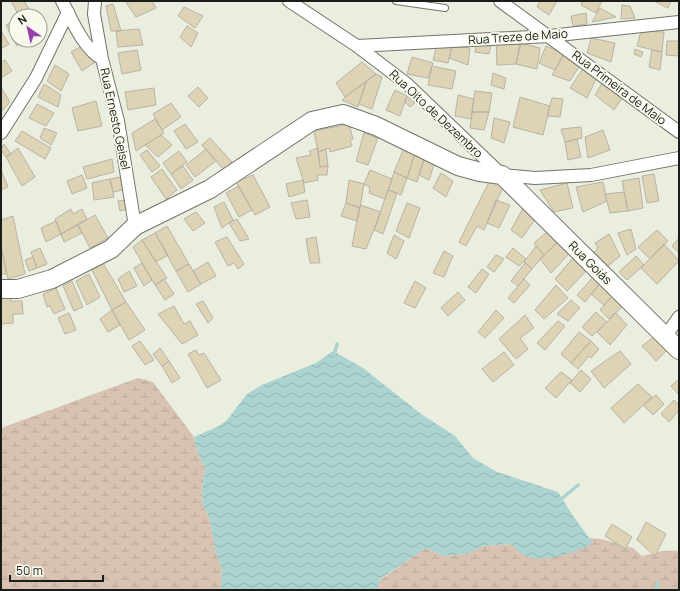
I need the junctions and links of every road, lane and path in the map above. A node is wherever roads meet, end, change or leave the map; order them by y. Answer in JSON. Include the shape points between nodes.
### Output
{"nodes":[{"id":1,"x":62,"y":1,"type":"edge"},
{"id":2,"x":95,"y":1,"type":"edge"},
{"id":3,"x":289,"y":1,"type":"edge"},
{"id":4,"x":396,"y":1,"type":"edge"},
{"id":5,"x":500,"y":1,"type":"edge"},
{"id":6,"x":445,"y":8,"type":"dead end"},
{"id":7,"x":68,"y":12,"type":"junction"},
{"id":8,"x":679,"y":22,"type":"edge"},
{"id":9,"x":549,"y":36,"type":"junction"},
{"id":10,"x":357,"y":46,"type":"junction"},
{"id":11,"x":102,"y":59,"type":"junction"},
{"id":12,"x":679,"y":132,"type":"edge"},
{"id":13,"x":1,"y":133,"type":"edge"},
{"id":14,"x":679,"y":158,"type":"edge"},
{"id":15,"x":502,"y":175,"type":"junction"},
{"id":16,"x":135,"y":226,"type":"junction"},
{"id":17,"x":1,"y":289,"type":"edge"},
{"id":18,"x":679,"y":317,"type":"edge"},
{"id":19,"x":665,"y":337,"type":"junction"},
{"id":20,"x":679,"y":350,"type":"edge"}],
"edges":[{"from":1,"to":7,"type":"street","name":"Rua Ernesto Geisel"},
{"from":2,"to":11,"type":"street","via":[[94,14]]},
{"from":3,"to":10,"type":"street","name":"Rua Oito de Dezembro"},
{"from":4,"to":6,"type":"lane"},
{"from":5,"to":9,"type":"street","name":"Rua Primeira de Maio"},
{"from":7,"to":11,"type":"street","name":"Rua Ernesto Geisel","via":[[88,46]]},
{"from":7,"to":13,"type":"street","via":[[36,78]]},
{"from":8,"to":9,"type":"street","name":"Rua Treze de Maio"},
{"from":9,"to":10,"type":"street","name":"Rua Treze de Maio"},
{"from":9,"to":12,"type":"street","name":"Rua Primeira de Maio"},
{"from":10,"to":15,"type":"street","name":"Rua Oito de Dezembro","via":[[407,84]]},
{"from":11,"to":16,"type":"street","name":"Rua Ernesto Geisel","via":[[118,120]]},
{"from":14,"to":15,"type":"street","via":[[591,176],[535,178]]},
{"from":15,"to":16,"type":"street","via":[[458,166],[376,126],[343,114],[312,121],[210,189]]},
{"from":15,"to":19,"type":"street","name":"Rua Goiás"},
{"from":16,"to":17,"type":"street","via":[[111,249],[52,279],[18,289]]},
{"from":18,"to":19,"type":"street"},
{"from":19,"to":20,"type":"street","name":"Rua Goiás"}]}
